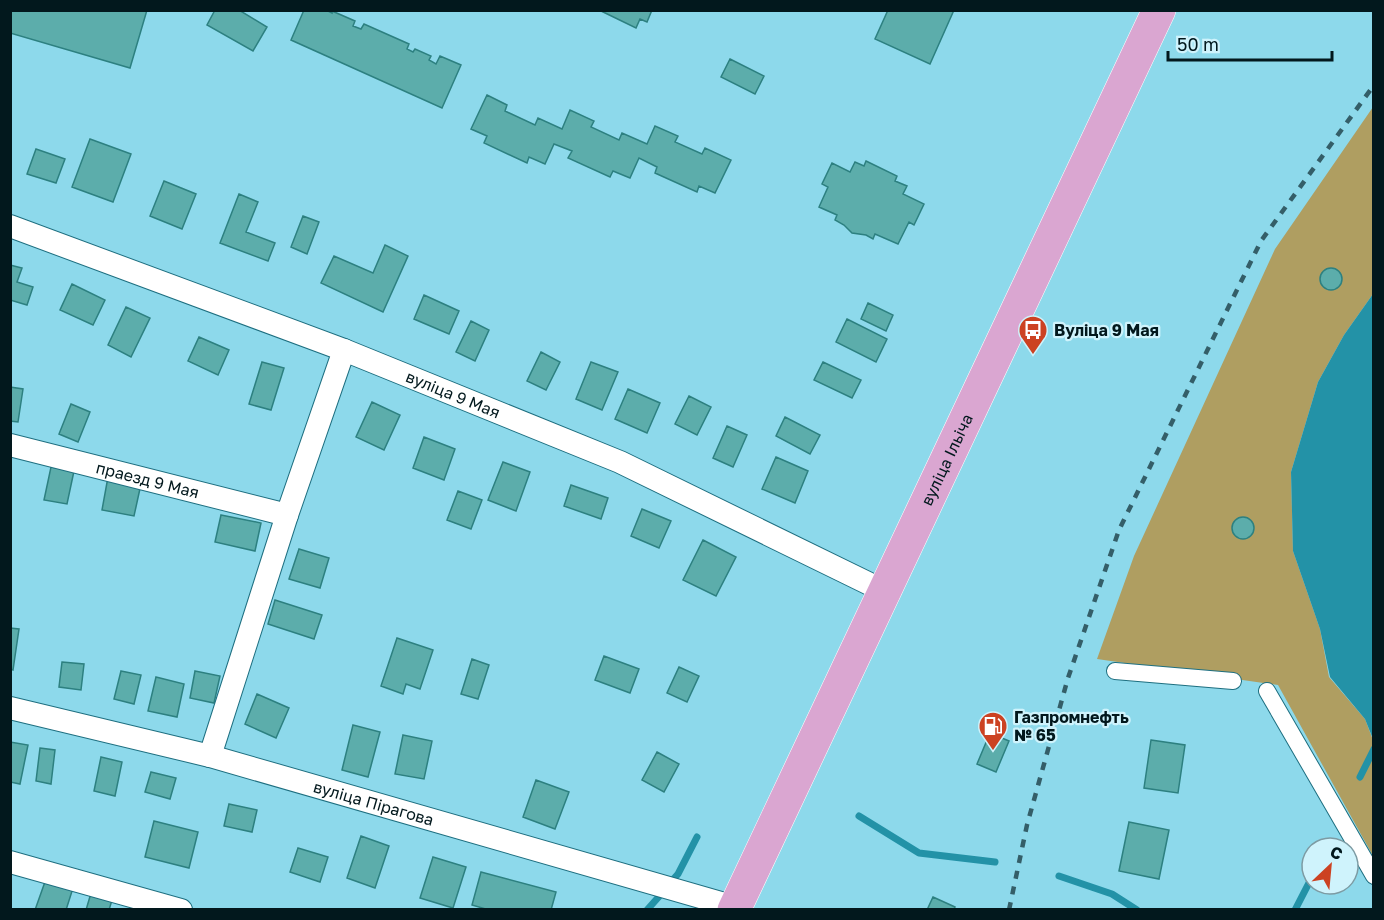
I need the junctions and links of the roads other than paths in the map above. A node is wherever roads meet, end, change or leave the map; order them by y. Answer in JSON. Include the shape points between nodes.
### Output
{"nodes":[{"id":1,"x":1159,"y":10,"type":"edge"},
{"id":2,"x":10,"y":226,"type":"edge"},
{"id":3,"x":344,"y":350,"type":"junction"},
{"id":4,"x":10,"y":445,"type":"edge"},
{"id":5,"x":286,"y":515,"type":"junction"},
{"id":6,"x":884,"y":591,"type":"junction"},
{"id":7,"x":1116,"y":671,"type":"dead end"},
{"id":8,"x":1233,"y":681,"type":"dead end"},
{"id":9,"x":1267,"y":692,"type":"dead end"},
{"id":10,"x":10,"y":708,"type":"edge"},
{"id":11,"x":210,"y":756,"type":"junction"},
{"id":12,"x":10,"y":862,"type":"edge"},
{"id":13,"x":1374,"y":876,"type":"edge"},
{"id":14,"x":734,"y":908,"type":"edge"},
{"id":15,"x":181,"y":909,"type":"edge"}],
"edges":[{"from":1,"to":6,"type":"main road","name":"вуліца Ільіча"},
{"from":2,"to":3,"type":"street","name":"вуліца 9 Мая"},
{"from":3,"to":5,"type":"street"},
{"from":3,"to":6,"type":"street","name":"вуліца 9 Мая","via":[[620,462]]},
{"from":4,"to":5,"type":"street","name":"праезд 9 Мая"},
{"from":5,"to":11,"type":"street"},
{"from":6,"to":14,"type":"main road","name":"вуліца Ільіча"},
{"from":7,"to":8,"type":"street"},
{"from":9,"to":13,"type":"street"},
{"from":10,"to":11,"type":"street","name":"вуліца Пірагова"},
{"from":11,"to":14,"type":"street","name":"вуліца Пірагова"},
{"from":12,"to":15,"type":"street"}]}
